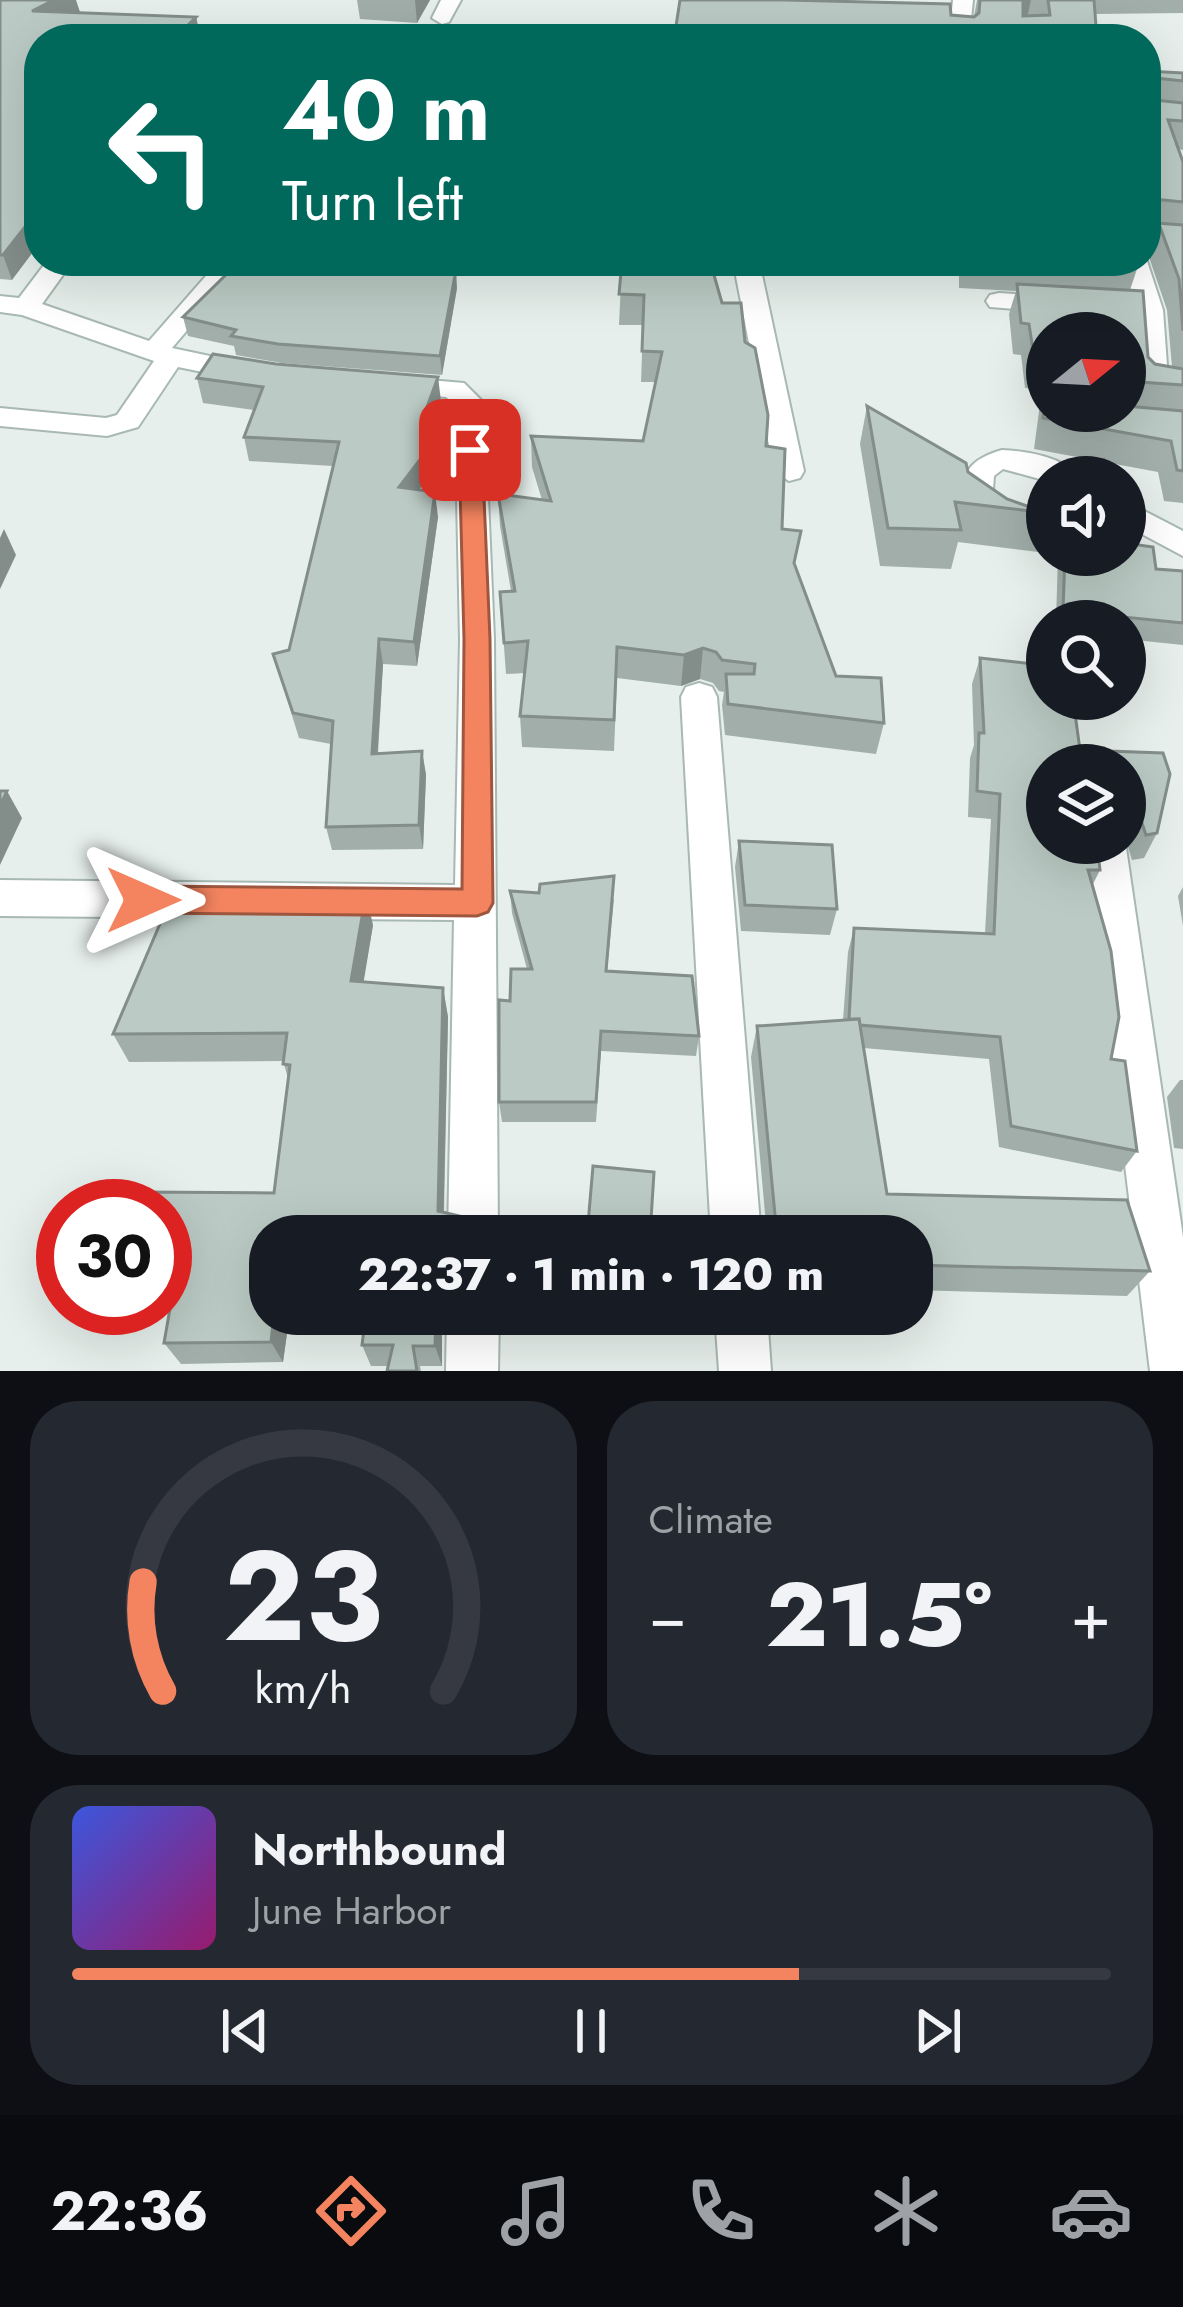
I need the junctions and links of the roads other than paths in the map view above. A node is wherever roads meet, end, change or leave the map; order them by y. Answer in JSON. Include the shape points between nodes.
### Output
{"nodes":[{"id":1,"x":44,"y":276,"type":"edge"},
{"id":2,"x":222,"y":276,"type":"edge"},
{"id":3,"x":749,"y":276,"type":"edge"},
{"id":4,"x":1138,"y":276,"type":"edge"},
{"id":5,"x":999,"y":301,"type":"dead end"},
{"id":6,"x":1183,"y":301,"type":"edge"},
{"id":7,"x":13,"y":306,"type":"edge"},
{"id":8,"x":1142,"y":306,"type":"junction"},
{"id":9,"x":1085,"y":307,"type":"edge"},
{"id":10,"x":163,"y":353,"type":"junction"},
{"id":11,"x":291,"y":378,"type":"edge"},
{"id":12,"x":356,"y":383,"type":"edge"},
{"id":13,"x":1164,"y":394,"type":"edge"},
{"id":14,"x":0,"y":417,"type":"edge"},
{"id":15,"x":1026,"y":463,"type":"edge"},
{"id":16,"x":790,"y":471,"type":"edge"},
{"id":17,"x":1146,"y":524,"type":"edge"},
{"id":18,"x":1026,"y":528,"type":"edge"},
{"id":19,"x":1183,"y":545,"type":"edge"},
{"id":20,"x":1146,"y":553,"type":"edge"},
{"id":21,"x":1183,"y":559,"type":"edge"},
{"id":22,"x":699,"y":697,"type":"dead end"},
{"id":23,"x":1109,"y":864,"type":"edge"},
{"id":24,"x":0,"y":898,"type":"edge"},
{"id":25,"x":477,"y":903,"type":"junction"},
{"id":26,"x":473,"y":1215,"type":"edge"},
{"id":27,"x":735,"y":1215,"type":"edge"},
{"id":28,"x":472,"y":1335,"type":"edge"},
{"id":29,"x":742,"y":1335,"type":"edge"},
{"id":30,"x":472,"y":1371,"type":"edge"},
{"id":31,"x":745,"y":1371,"type":"edge"},
{"id":32,"x":1176,"y":1371,"type":"edge"}],
"edges":[{"from":1,"to":7,"type":"street"},
{"from":2,"to":10,"type":"street"},
{"from":3,"to":16,"type":"street"},
{"from":4,"to":8,"type":"street"},
{"from":5,"to":9,"type":"street"},
{"from":6,"to":8,"type":"street"},
{"from":7,"to":10,"type":"street"},
{"from":8,"to":13,"type":"street"},
{"from":10,"to":11,"type":"street"},
{"from":10,"to":14,"type":"street","via":[[128,421],[107,427]]},
{"from":12,"to":25,"type":"street","via":[[454,389],[469,403]]},
{"from":15,"to":18,"type":"street","via":[[989,463],[973,489],[976,507],[989,517]]},
{"from":17,"to":19,"type":"street"},
{"from":20,"to":21,"type":"street"},
{"from":22,"to":27,"type":"street"},
{"from":23,"to":32,"type":"street"},
{"from":24,"to":25,"type":"street"},
{"from":25,"to":26,"type":"street"},
{"from":28,"to":30,"type":"street"},
{"from":29,"to":31,"type":"street"}]}
